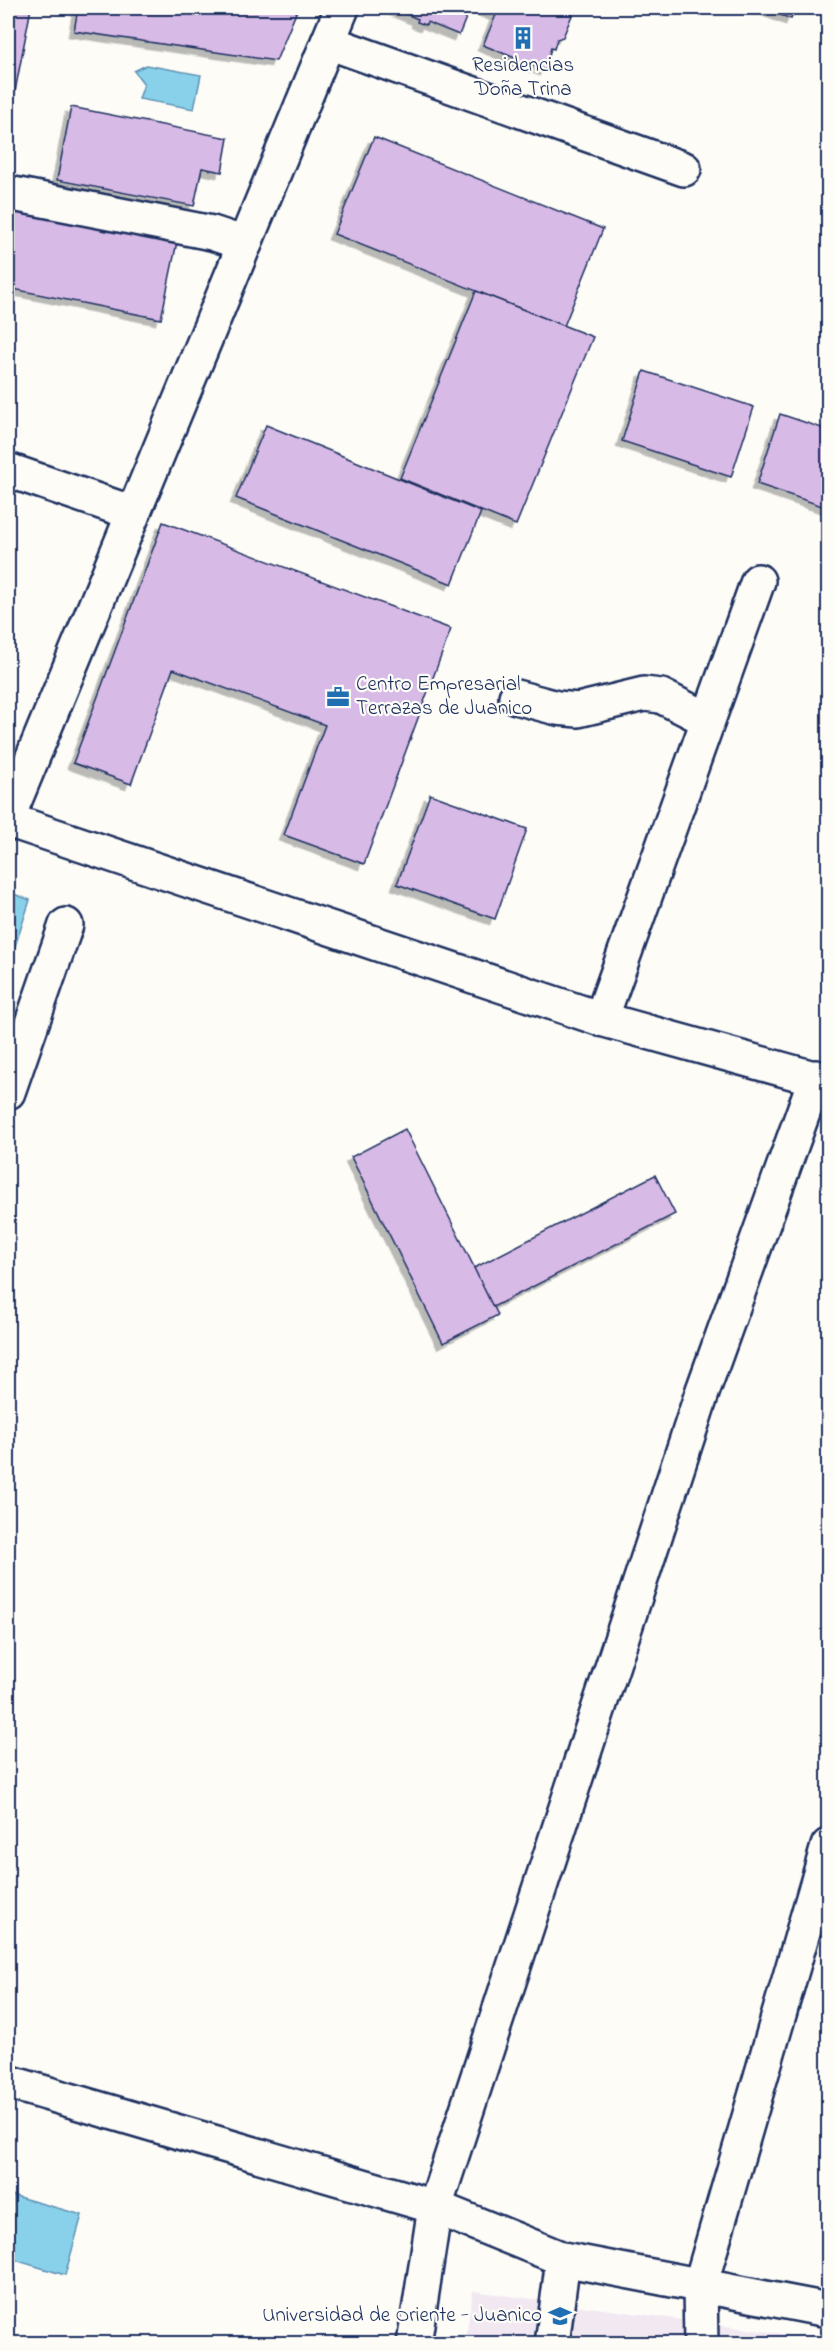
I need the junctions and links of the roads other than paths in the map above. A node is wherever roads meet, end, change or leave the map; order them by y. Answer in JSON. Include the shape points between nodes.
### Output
{"nodes":[{"id":1,"x":342,"y":8,"type":"edge"},
{"id":2,"x":328,"y":42,"type":"junction"},
{"id":3,"x":684,"y":169,"type":"dead end"},
{"id":4,"x":8,"y":193,"type":"edge"},
{"id":5,"x":245,"y":244,"type":"junction"},
{"id":6,"x":8,"y":470,"type":"edge"},
{"id":7,"x":134,"y":513,"type":"junction"},
{"id":8,"x":758,"y":581,"type":"dead end"},
{"id":9,"x":516,"y":697,"type":"dead end"},
{"id":10,"x":708,"y":720,"type":"junction"},
{"id":11,"x":8,"y":819,"type":"edge"},
{"id":12,"x":66,"y":925,"type":"dead end"},
{"id":13,"x":601,"y":1019,"type":"junction"},
{"id":14,"x":18,"y":1028,"type":"edge"},
{"id":15,"x":822,"y":1080,"type":"edge"},
{"id":16,"x":8,"y":1092,"type":"edge"},
{"id":17,"x":828,"y":1846,"type":"edge"},
{"id":18,"x":8,"y":2082,"type":"edge"},
{"id":19,"x":435,"y":2207,"type":"junction"},
{"id":20,"x":563,"y":2259,"type":"junction"},
{"id":21,"x":700,"y":2286,"type":"junction"},
{"id":22,"x":828,"y":2310,"type":"edge"},
{"id":23,"x":414,"y":2343,"type":"edge"},
{"id":24,"x":552,"y":2343,"type":"edge"},
{"id":25,"x":701,"y":2343,"type":"edge"}],
"edges":[{"from":1,"to":2,"type":"street"},
{"from":2,"to":3,"type":"street"},
{"from":2,"to":5,"type":"street"},
{"from":4,"to":5,"type":"street","via":[[212,233]]},
{"from":5,"to":7,"type":"street"},
{"from":6,"to":7,"type":"street"},
{"from":7,"to":11,"type":"street"},
{"from":8,"to":10,"type":"street"},
{"from":9,"to":10,"type":"street","via":[[578,710],[644,694],[662,696]]},
{"from":10,"to":13,"type":"street"},
{"from":11,"to":13,"type":"street"},
{"from":12,"to":14,"type":"street"},
{"from":13,"to":15,"type":"street"},
{"from":14,"to":16,"type":"street"},
{"from":15,"to":19,"type":"street","via":[[693,1389]]},
{"from":17,"to":21,"type":"street"},
{"from":18,"to":19,"type":"street"},
{"from":19,"to":20,"type":"street"},
{"from":19,"to":23,"type":"street"},
{"from":20,"to":21,"type":"street"},
{"from":20,"to":24,"type":"street"},
{"from":21,"to":22,"type":"street"},
{"from":21,"to":25,"type":"street"}]}
